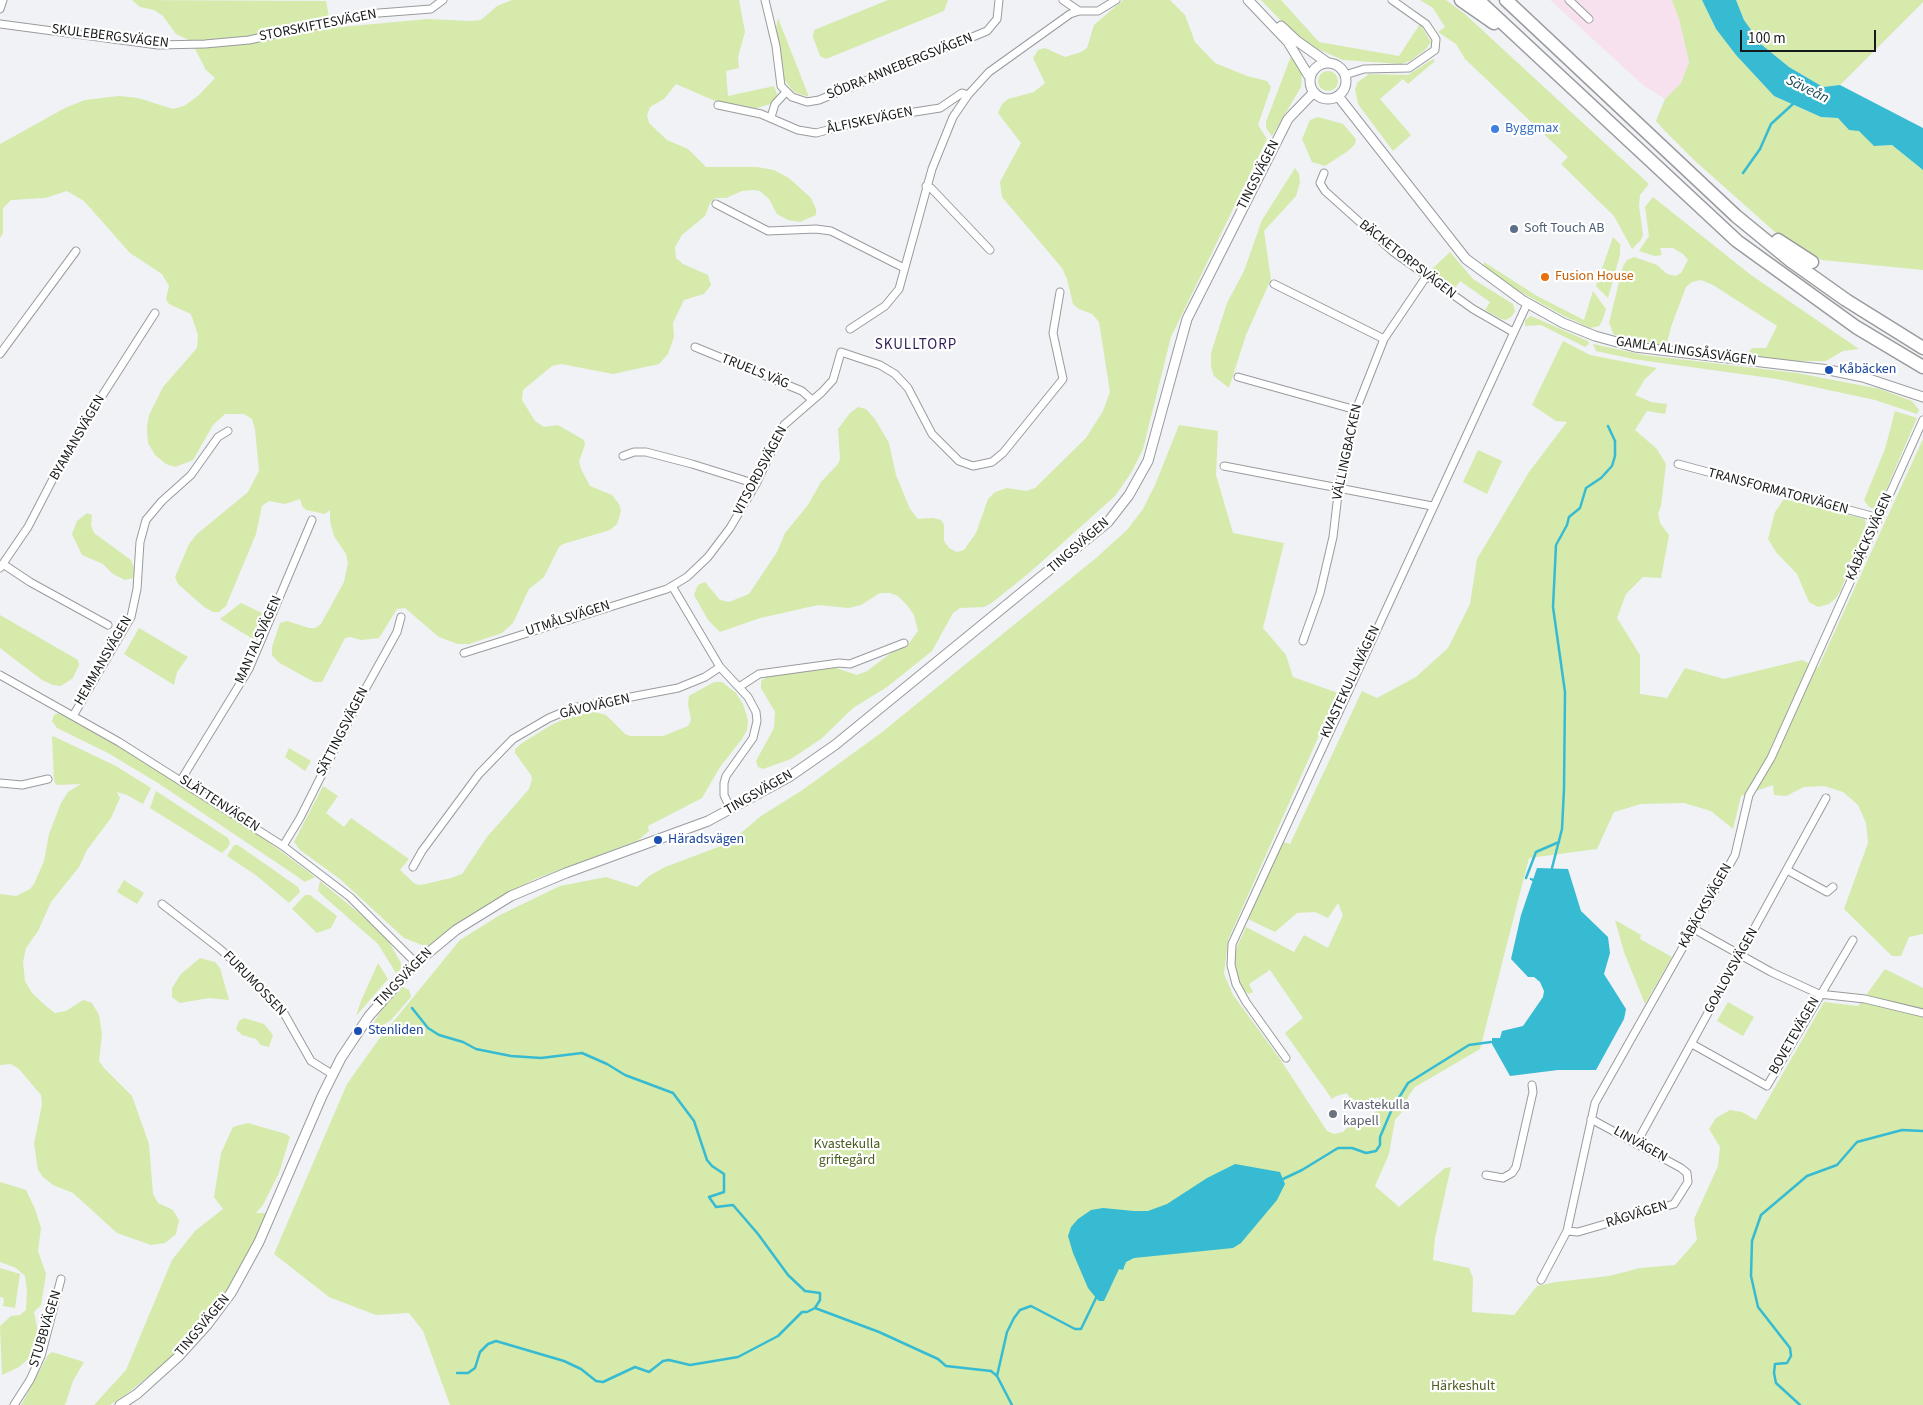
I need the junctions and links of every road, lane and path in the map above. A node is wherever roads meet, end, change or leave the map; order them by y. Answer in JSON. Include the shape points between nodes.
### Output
{"nodes":[{"id":1,"x":3,"y":0,"type":"edge"},
{"id":2,"x":443,"y":0,"type":"edge"},
{"id":3,"x":765,"y":0,"type":"edge"},
{"id":4,"x":999,"y":0,"type":"edge"},
{"id":5,"x":1063,"y":0,"type":"edge"},
{"id":6,"x":1116,"y":0,"type":"edge"},
{"id":7,"x":1248,"y":0,"type":"edge"},
{"id":8,"x":1256,"y":0,"type":"edge"},
{"id":9,"x":1392,"y":0,"type":"edge"},
{"id":10,"x":1461,"y":0,"type":"edge"},
{"id":11,"x":1478,"y":0,"type":"edge"},
{"id":12,"x":1506,"y":0,"type":"edge"},
{"id":13,"x":1569,"y":0,"type":"edge"},
{"id":14,"x":0,"y":9,"type":"edge"},
{"id":15,"x":1079,"y":11,"type":"junction"},
{"id":16,"x":1589,"y":19,"type":"dead end"},
{"id":17,"x":0,"y":24,"type":"edge"},
{"id":18,"x":249,"y":40,"type":"joint"},
{"id":19,"x":1526,"y":45,"type":"junction"},
{"id":20,"x":1328,"y":63,"type":"junction"},
{"id":21,"x":1345,"y":75,"type":"junction"},
{"id":22,"x":1310,"y":78,"type":"junction"},
{"id":23,"x":786,"y":92,"type":"junction"},
{"id":24,"x":1314,"y":92,"type":"junction"},
{"id":25,"x":968,"y":95,"type":"junction"},
{"id":26,"x":1338,"y":96,"type":"junction"},
{"id":27,"x":718,"y":104,"type":"dead end"},
{"id":28,"x":771,"y":117,"type":"junction"},
{"id":29,"x":1683,"y":169,"type":"junction"},
{"id":30,"x":1324,"y":173,"type":"dead end"},
{"id":31,"x":926,"y":186,"type":"junction"},
{"id":32,"x":716,"y":204,"type":"dead end"},
{"id":33,"x":990,"y":250,"type":"dead end"},
{"id":34,"x":76,"y":251,"type":"dead end"},
{"id":35,"x":1812,"y":262,"type":"dead end"},
{"id":36,"x":904,"y":268,"type":"junction"},
{"id":37,"x":1426,"y":277,"type":"junction"},
{"id":38,"x":1274,"y":284,"type":"dead end"},
{"id":39,"x":1060,"y":292,"type":"dead end"},
{"id":40,"x":1527,"y":304,"type":"junction"},
{"id":41,"x":155,"y":313,"type":"dead end"},
{"id":42,"x":850,"y":329,"type":"dead end"},
{"id":43,"x":1513,"y":332,"type":"junction"},
{"id":44,"x":1384,"y":340,"type":"junction"},
{"id":45,"x":695,"y":347,"type":"dead end"},
{"id":46,"x":1923,"y":348,"type":"edge"},
{"id":47,"x":0,"y":354,"type":"edge"},
{"id":48,"x":1923,"y":367,"type":"edge"},
{"id":49,"x":1238,"y":377,"type":"dead end"},
{"id":50,"x":1923,"y":397,"type":"edge"},
{"id":51,"x":812,"y":400,"type":"junction"},
{"id":52,"x":1356,"y":410,"type":"junction"},
{"id":53,"x":1923,"y":420,"type":"edge"},
{"id":54,"x":228,"y":431,"type":"dead end"},
{"id":55,"x":623,"y":456,"type":"dead end"},
{"id":56,"x":1678,"y":464,"type":"dead end"},
{"id":57,"x":1224,"y":466,"type":"dead end"},
{"id":58,"x":756,"y":484,"type":"junction"},
{"id":59,"x":1339,"y":486,"type":"junction"},
{"id":60,"x":1432,"y":506,"type":"junction"},
{"id":61,"x":1879,"y":518,"type":"junction"},
{"id":62,"x":312,"y":520,"type":"dead end"},
{"id":63,"x":1,"y":566,"type":"edge"},
{"id":64,"x":672,"y":586,"type":"junction"},
{"id":65,"x":401,"y":617,"type":"dead end"},
{"id":66,"x":108,"y":625,"type":"dead end"},
{"id":67,"x":1303,"y":641,"type":"dead end"},
{"id":68,"x":904,"y":643,"type":"dead end"},
{"id":69,"x":464,"y":653,"type":"dead end"},
{"id":70,"x":720,"y":667,"type":"junction"},
{"id":71,"x":0,"y":676,"type":"edge"},
{"id":72,"x":739,"y":687,"type":"junction"},
{"id":73,"x":73,"y":716,"type":"junction"},
{"id":74,"x":48,"y":779,"type":"dead end"},
{"id":75,"x":181,"y":780,"type":"junction"},
{"id":76,"x":0,"y":783,"type":"edge"},
{"id":77,"x":1826,"y":798,"type":"dead end"},
{"id":78,"x":731,"y":810,"type":"junction"},
{"id":79,"x":282,"y":846,"type":"junction"},
{"id":80,"x":413,"y":867,"type":"dead end"},
{"id":81,"x":1787,"y":870,"type":"junction"},
{"id":82,"x":1833,"y":887,"type":"dead end"},
{"id":83,"x":162,"y":904,"type":"dead end"},
{"id":84,"x":1694,"y":929,"type":"junction"},
{"id":85,"x":1853,"y":940,"type":"dead end"},
{"id":86,"x":1740,"y":955,"type":"junction"},
{"id":87,"x":416,"y":962,"type":"junction"},
{"id":88,"x":1819,"y":994,"type":"junction"},
{"id":89,"x":1923,"y":1013,"type":"edge"},
{"id":90,"x":1692,"y":1044,"type":"junction"},
{"id":91,"x":1286,"y":1058,"type":"dead end"},
{"id":92,"x":332,"y":1074,"type":"junction"},
{"id":93,"x":1532,"y":1085,"type":"dead end"},
{"id":94,"x":1591,"y":1119,"type":"junction"},
{"id":95,"x":1636,"y":1144,"type":"junction"},
{"id":96,"x":1687,"y":1173,"type":"joint"},
{"id":97,"x":1486,"y":1175,"type":"dead end"},
{"id":98,"x":1567,"y":1231,"type":"junction"},
{"id":99,"x":61,"y":1279,"type":"dead end"},
{"id":100,"x":1541,"y":1280,"type":"dead end"},
{"id":101,"x":14,"y":1405,"type":"edge"},
{"id":102,"x":120,"y":1405,"type":"edge"}],
"edges":[{"from":1,"to":14,"type":"street"},
{"from":2,"to":18,"type":"street","name":"STORSKIFTESVÄGEN","via":[[431,9],[366,14]]},
{"from":3,"to":23,"type":"street","via":[[780,80]]},
{"from":4,"to":23,"type":"street","name":"SÖDRA ANNEBERGSVÄGEN","via":[[996,22],[983,33],[819,100],[799,100]]},
{"from":5,"to":15,"type":"street"},
{"from":6,"to":15,"type":"street","via":[[1098,11]]},
{"from":7,"to":22,"type":"street","via":[[1288,42]]},
{"from":8,"to":20,"type":"street","via":[[1297,41]]},
{"from":9,"to":21,"type":"street","via":[[1426,24],[1436,39],[1435,50],[1410,68],[1364,69]]},
{"from":10,"to":19,"type":"highway"},
{"from":11,"to":19,"type":"highway"},
{"from":12,"to":29,"type":"highway"},
{"from":13,"to":16,"type":"street"},
{"from":15,"to":25,"type":"street","via":[[1070,14],[989,72]]},
{"from":17,"to":18,"type":"street","name":"SKULEBERGSVÄGEN","via":[[158,45]]},
{"from":19,"to":48,"type":"highway","via":[[1737,241],[1856,327]]},
{"from":20,"to":21,"type":"street","via":[[1338,66]]},
{"from":20,"to":22,"type":"street","via":[[1316,67]]},
{"from":21,"to":26,"type":"street","via":[[1345,87]]},
{"from":22,"to":24,"type":"street"},
{"from":23,"to":28,"type":"street","via":[[775,104]]},
{"from":24,"to":26,"type":"street","via":[[1325,98]]},
{"from":24,"to":78,"type":"street","name":"TINGSVÄGEN","via":[[1288,119],[1187,319],[1148,461],[1117,512],[1078,548],[835,745],[789,777]]},
{"from":25,"to":28,"type":"street","name":"ÅLFISKEVÄGEN","via":[[962,93],[940,108],[870,119],[816,133],[798,130]]},
{"from":25,"to":31,"type":"street","via":[[954,117]]},
{"from":26,"to":40,"type":"street","name":"GAMLA ALINGSÅSVÄGEN","via":[[1466,259]]},
{"from":27,"to":28,"type":"street","name":"ÅLFISKEVÄGEN"},
{"from":29,"to":35,"type":"highway"},
{"from":29,"to":46,"type":"highway","via":[[1791,261]]},
{"from":30,"to":37,"type":"street","name":"BÄCKETORPSVÄGEN","via":[[1320,182],[1325,191]]},
{"from":31,"to":33,"type":"street"},
{"from":31,"to":36,"type":"street"},
{"from":32,"to":36,"type":"street","via":[[768,231],[830,231]]},
{"from":34,"to":47,"type":"street"},
{"from":36,"to":42,"type":"street","via":[[895,296]]},
{"from":37,"to":43,"type":"street","name":"BÄCKETORPSVÄGEN"},
{"from":37,"to":44,"type":"street","name":"VÄLLINGBACKEN"},
{"from":38,"to":44,"type":"street"},
{"from":39,"to":51,"type":"street","name":"VITSORDSVÄGEN","via":[[1053,333],[1063,379],[1003,453],[986,465],[966,464],[953,456],[932,434],[908,388],[895,374],[880,365],[841,352],[833,380]]},
{"from":40,"to":43,"type":"street","name":"KVASTEKULLAVÄGEN"},
{"from":40,"to":50,"type":"street","name":"GAMLA ALINGSÅSVÄGEN","via":[[1562,323],[1617,344],[1829,370],[1863,376]]},
{"from":41,"to":63,"type":"street","name":"BYAMANSVÄGEN","via":[[70,446],[28,527]]},
{"from":43,"to":60,"type":"street","name":"KVASTEKULLAVÄGEN"},
{"from":44,"to":52,"type":"street","name":"VÄLLINGBACKEN"},
{"from":45,"to":51,"type":"street","name":"TRUELS VÄG","via":[[802,391]]},
{"from":49,"to":52,"type":"street"},
{"from":51,"to":58,"type":"street","name":"VITSORDSVÄGEN","via":[[784,425]]},
{"from":52,"to":59,"type":"street","name":"VÄLLINGBACKEN"},
{"from":53,"to":61,"type":"street","name":"KÅBÄCKSVÄGEN"},
{"from":54,"to":73,"type":"street","name":"HEMMANSVÄGEN","via":[[218,437],[191,475],[162,500],[146,520],[140,542],[137,589],[131,617]]},
{"from":55,"to":58,"type":"street","via":[[646,452]]},
{"from":56,"to":61,"type":"street","name":"TRANSFORMATORVÄGEN"},
{"from":57,"to":59,"type":"street"},
{"from":58,"to":64,"type":"street","name":"VITSORDSVÄGEN","via":[[708,557]]},
{"from":59,"to":60,"type":"street"},
{"from":59,"to":67,"type":"street","name":"VÄLLINGBACKEN","via":[[1331,546],[1316,606]]},
{"from":60,"to":91,"type":"street","name":"KVASTEKULLAVÄGEN","via":[[1232,944],[1231,965],[1236,984]]},
{"from":61,"to":84,"type":"street","name":"KÅBÄCKSVÄGEN","via":[[1771,758],[1749,795],[1735,854]]},
{"from":62,"to":75,"type":"street","name":"MANTALSVÄGEN","via":[[249,668]]},
{"from":63,"to":66,"type":"street","name":"BYAMANSVÄGEN"},
{"from":64,"to":69,"type":"street","name":"UTMÅLSVÄGEN"},
{"from":64,"to":70,"type":"street"},
{"from":65,"to":79,"type":"street","name":"SÄTTINGSVÄGEN","via":[[397,632],[300,818]]},
{"from":68,"to":72,"type":"street","via":[[850,664],[759,674]]},
{"from":70,"to":72,"type":"street"},
{"from":70,"to":80,"type":"street","name":"GÅVOVÄGEN","via":[[678,688],[573,708],[513,739],[479,774]]},
{"from":71,"to":73,"type":"street","name":"SLÄTTENVÄGEN"},
{"from":72,"to":78,"type":"street","via":[[753,704],[757,721],[750,743],[726,776],[724,794]]},
{"from":73,"to":75,"type":"street","name":"SLÄTTENVÄGEN"},
{"from":74,"to":76,"type":"street","via":[[22,785]]},
{"from":75,"to":79,"type":"street","name":"SLÄTTENVÄGEN"},
{"from":77,"to":81,"type":"street","name":"GOALOVSVÄGEN"},
{"from":78,"to":87,"type":"street","name":"TINGSVÄGEN","via":[[687,830],[511,896],[456,930]]},
{"from":79,"to":87,"type":"street","name":"SLÄTTENVÄGEN","via":[[350,897]]},
{"from":81,"to":82,"type":"street","via":[[1827,892]]},
{"from":81,"to":86,"type":"street","name":"GOALOVSVÄGEN"},
{"from":83,"to":92,"type":"street","name":"FURUMOSSEN","via":[[256,982],[281,1008],[311,1061]]},
{"from":84,"to":86,"type":"street"},
{"from":84,"to":94,"type":"street","name":"KÅBÄCKSVÄGEN","via":[[1602,1088]]},
{"from":85,"to":88,"type":"street","name":"BOVETEVÄGEN"},
{"from":86,"to":88,"type":"street"},
{"from":86,"to":90,"type":"street","name":"GOALOVSVÄGEN"},
{"from":87,"to":92,"type":"street","name":"TINGSVÄGEN","via":[[369,1016]]},
{"from":88,"to":89,"type":"street","via":[[1865,999]]},
{"from":88,"to":90,"type":"street","name":"BOVETEVÄGEN","via":[[1767,1086]]},
{"from":90,"to":95,"type":"street","name":"GOALOVSVÄGEN"},
{"from":92,"to":102,"type":"street","name":"TINGSVÄGEN","via":[[260,1242],[231,1293],[178,1357]]},
{"from":93,"to":97,"type":"street","via":[[1516,1167],[1503,1178]]},
{"from":94,"to":95,"type":"street","name":"LINVÄGEN"},
{"from":94,"to":98,"type":"street","name":"KÅBÄCKSVÄGEN"},
{"from":95,"to":96,"type":"street","name":"LINVÄGEN"},
{"from":96,"to":98,"type":"street","name":"RÅGVÄGEN","via":[[1688,1182],[1674,1204],[1578,1232]]},
{"from":98,"to":100,"type":"street","name":"KÅBÄCKSVÄGEN"},
{"from":99,"to":101,"type":"street","name":"STUBBVÄGEN","via":[[40,1356]]}]}
